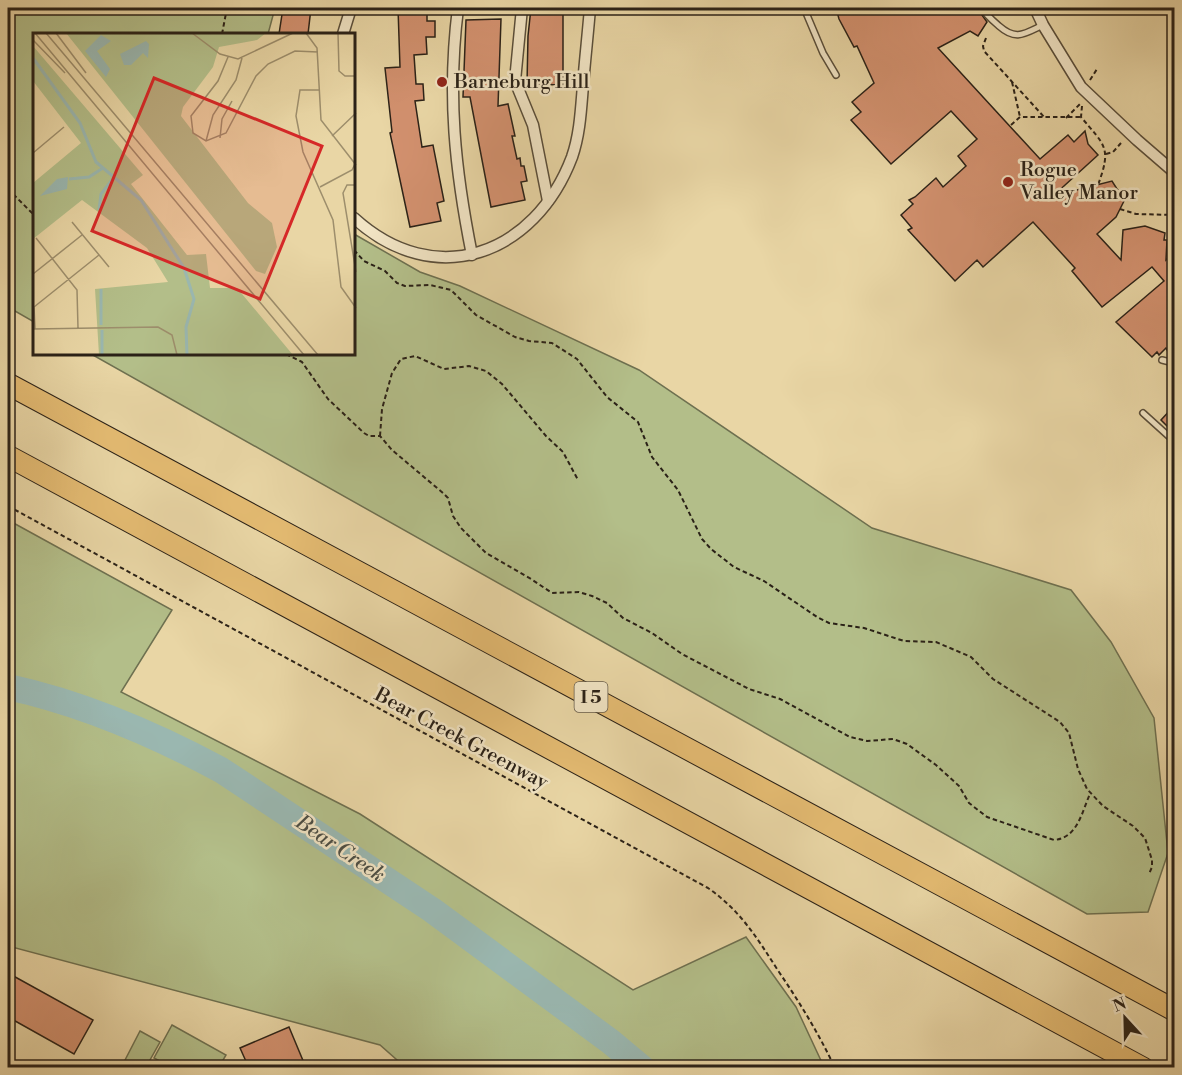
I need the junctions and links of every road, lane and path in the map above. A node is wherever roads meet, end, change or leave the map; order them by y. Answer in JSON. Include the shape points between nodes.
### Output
{"nodes":[{"id":1,"x":227,"y":8,"type":"edge"},
{"id":2,"x":351,"y":8,"type":"edge"},
{"id":3,"x":458,"y":8,"type":"edge"},
{"id":4,"x":522,"y":8,"type":"edge"},
{"id":5,"x":590,"y":8,"type":"edge"},
{"id":6,"x":804,"y":8,"type":"edge"},
{"id":7,"x":982,"y":8,"type":"edge"},
{"id":8,"x":1035,"y":8,"type":"edge"},
{"id":9,"x":1164,"y":8,"type":"edge"},
{"id":10,"x":1043,"y":25,"type":"junction"},
{"id":11,"x":1174,"y":27,"type":"edge"},
{"id":12,"x":222,"y":33,"type":"edge"},
{"id":13,"x":343,"y":33,"type":"edge"},
{"id":14,"x":986,"y":38,"type":"dead end"},
{"id":15,"x":1097,"y":69,"type":"dead end"},
{"id":16,"x":836,"y":75,"type":"dead end"},
{"id":17,"x":1012,"y":81,"type":"junction"},
{"id":18,"x":1089,"y":82,"type":"dead end"},
{"id":19,"x":1020,"y":117,"type":"junction"},
{"id":20,"x":1080,"y":117,"type":"junction"},
{"id":21,"x":1045,"y":118,"type":"junction"},
{"id":22,"x":1065,"y":118,"type":"junction"},
{"id":23,"x":1011,"y":125,"type":"dead end"},
{"id":24,"x":1121,"y":143,"type":"dead end"},
{"id":25,"x":1106,"y":154,"type":"junction"},
{"id":26,"x":1174,"y":172,"type":"edge"},
{"id":27,"x":1098,"y":185,"type":"dead end"},
{"id":28,"x":8,"y":189,"type":"edge"},
{"id":29,"x":548,"y":201,"type":"junction"},
{"id":30,"x":1120,"y":209,"type":"dead end"},
{"id":31,"x":33,"y":214,"type":"edge"},
{"id":32,"x":1174,"y":215,"type":"edge"},
{"id":33,"x":356,"y":220,"type":"edge"},
{"id":34,"x":356,"y":252,"type":"edge"},
{"id":35,"x":472,"y":255,"type":"junction"},
{"id":36,"x":290,"y":356,"type":"edge"},
{"id":37,"x":1162,"y":360,"type":"dead end"},
{"id":38,"x":1174,"y":363,"type":"edge"},
{"id":39,"x":8,"y":384,"type":"edge"},
{"id":40,"x":1143,"y":413,"type":"dead end"},
{"id":41,"x":380,"y":436,"type":"junction"},
{"id":42,"x":1174,"y":441,"type":"edge"},
{"id":43,"x":8,"y":456,"type":"edge"},
{"id":44,"x":578,"y":480,"type":"dead end"},
{"id":45,"x":8,"y":506,"type":"edge"},
{"id":46,"x":1090,"y":794,"type":"junction"},
{"id":47,"x":1149,"y":874,"type":"dead end"},
{"id":48,"x":1174,"y":1010,"type":"edge"},
{"id":49,"x":835,"y":1068,"type":"edge"},
{"id":50,"x":1143,"y":1068,"type":"edge"}],
"edges":[{"from":1,"to":12,"type":"path"},
{"from":2,"to":13,"type":"street"},
{"from":3,"to":35,"type":"street","via":[[453,128]]},
{"from":4,"to":29,"type":"street","via":[[515,81],[533,125]]},
{"from":5,"to":29,"type":"street","via":[[579,129],[562,180]]},
{"from":6,"to":16,"type":"lane"},
{"from":7,"to":10,"type":"lane","via":[[1008,34],[1018,36]]},
{"from":8,"to":10,"type":"street"},
{"from":9,"to":11,"type":"path"},
{"from":10,"to":26,"type":"street","via":[[1081,87]]},
{"from":14,"to":17,"type":"path","via":[[984,51]]},
{"from":15,"to":18,"type":"path"},
{"from":17,"to":19,"type":"path"},
{"from":17,"to":21,"type":"path"},
{"from":19,"to":21,"type":"path"},
{"from":19,"to":23,"type":"path"},
{"from":20,"to":22,"type":"path"},
{"from":20,"to":22,"type":"path","via":[[1082,102]]},
{"from":20,"to":25,"type":"path","via":[[1105,146]]},
{"from":21,"to":22,"type":"path"},
{"from":24,"to":25,"type":"path"},
{"from":25,"to":27,"type":"path"},
{"from":28,"to":31,"type":"path"},
{"from":29,"to":35,"type":"street","via":[[514,235]]},
{"from":30,"to":32,"type":"path","via":[[1136,214]]},
{"from":33,"to":35,"type":"street","via":[[398,248],[429,256]]},
{"from":34,"to":46,"type":"path","via":[[398,284],[450,290],[476,315],[515,337],[552,343],[577,359],[600,390],[638,422],[652,457],[678,490],[694,525],[711,549],[817,617],[904,641],[936,642],[975,660],[993,679],[1066,728]]},
{"from":36,"to":41,"type":"path","via":[[302,362],[327,399],[364,433]]},
{"from":37,"to":38,"type":"lane"},
{"from":39,"to":48,"type":"highway","number":"I 5"},
{"from":40,"to":42,"type":"lane"},
{"from":41,"to":44,"type":"path","via":[[387,391],[401,359],[415,356],[444,369],[469,366],[502,384],[562,452]]},
{"from":41,"to":46,"type":"path","via":[[448,498],[461,528],[486,554],[552,592],[579,592],[607,603],[622,618],[682,654],[749,689],[780,699],[850,737],[867,741],[893,739],[907,744],[959,786],[969,803],[987,817],[1059,840],[1079,823]]},
{"from":43,"to":50,"type":"highway"},
{"from":45,"to":49,"type":"path","name":"Bear Creek Greenway","via":[[708,888],[744,919],[803,1007]]},
{"from":46,"to":47,"type":"path","via":[[1144,838],[1152,860]]}]}
